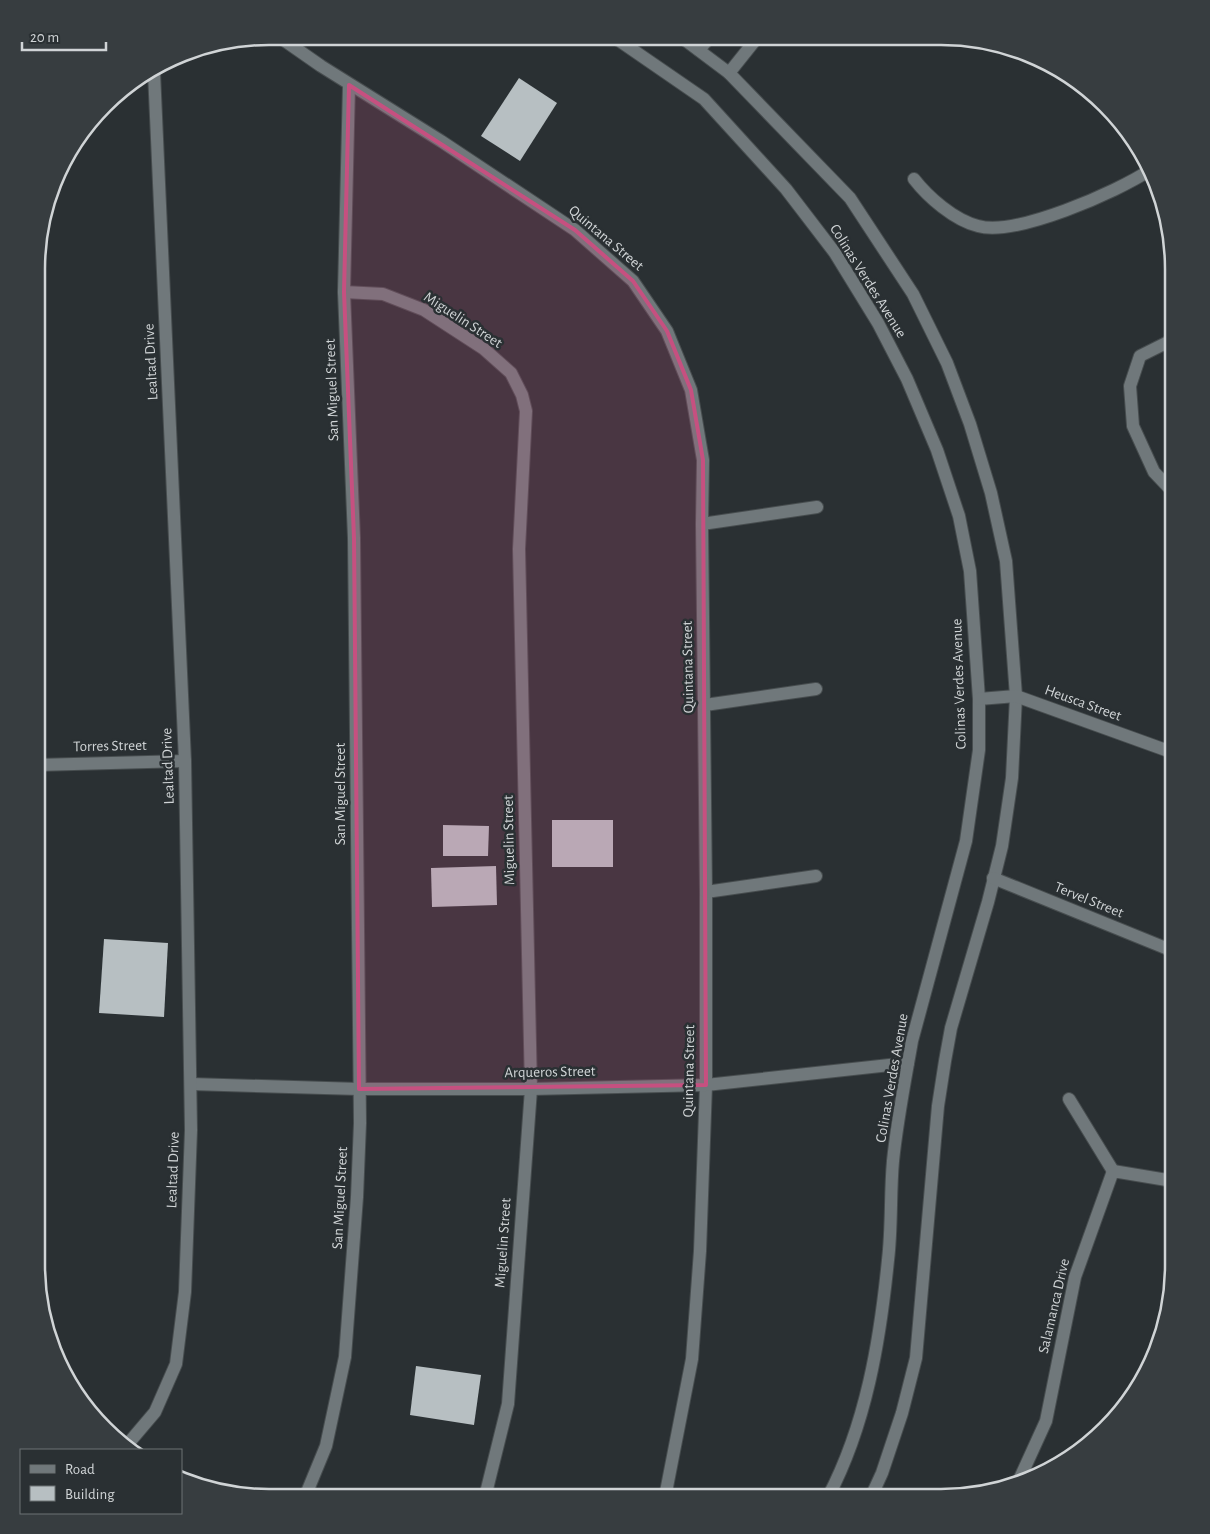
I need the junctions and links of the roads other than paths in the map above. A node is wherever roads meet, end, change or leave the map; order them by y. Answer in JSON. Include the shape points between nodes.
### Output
{"nodes":[{"id":1,"x":291,"y":45,"type":"edge"},
{"id":2,"x":626,"y":45,"type":"edge"},
{"id":3,"x":692,"y":45,"type":"edge"},
{"id":4,"x":704,"y":45,"type":"edge"},
{"id":5,"x":751,"y":45,"type":"edge"},
{"id":6,"x":699,"y":50,"type":"junction"},
{"id":7,"x":729,"y":73,"type":"junction"},
{"id":8,"x":154,"y":77,"type":"edge"},
{"id":9,"x":349,"y":85,"type":"junction"},
{"id":10,"x":1144,"y":173,"type":"edge"},
{"id":11,"x":914,"y":179,"type":"dead end"},
{"id":12,"x":344,"y":292,"type":"junction"},
{"id":13,"x":1165,"y":344,"type":"edge"},
{"id":14,"x":1165,"y":484,"type":"edge"},
{"id":15,"x":817,"y":506,"type":"dead end"},
{"id":16,"x":702,"y":524,"type":"junction"},
{"id":17,"x":816,"y":689,"type":"dead end"},
{"id":18,"x":1016,"y":696,"type":"junction"},
{"id":19,"x":979,"y":699,"type":"junction"},
{"id":20,"x":705,"y":705,"type":"junction"},
{"id":21,"x":1165,"y":750,"type":"edge"},
{"id":22,"x":184,"y":761,"type":"junction"},
{"id":23,"x":45,"y":765,"type":"edge"},
{"id":24,"x":816,"y":876,"type":"dead end"},
{"id":25,"x":993,"y":878,"type":"junction"},
{"id":26,"x":706,"y":892,"type":"junction"},
{"id":27,"x":1165,"y":949,"type":"edge"},
{"id":28,"x":908,"y":1063,"type":"junction"},
{"id":29,"x":191,"y":1084,"type":"junction"},
{"id":30,"x":706,"y":1085,"type":"junction"},
{"id":31,"x":359,"y":1089,"type":"junction"},
{"id":32,"x":530,"y":1089,"type":"junction"},
{"id":33,"x":1069,"y":1099,"type":"dead end"},
{"id":34,"x":1113,"y":1171,"type":"junction"},
{"id":35,"x":1165,"y":1180,"type":"edge"},
{"id":36,"x":130,"y":1441,"type":"edge"},
{"id":37,"x":1022,"y":1474,"type":"edge"},
{"id":38,"x":309,"y":1489,"type":"edge"},
{"id":39,"x":486,"y":1489,"type":"edge"},
{"id":40,"x":667,"y":1489,"type":"edge"},
{"id":41,"x":832,"y":1489,"type":"edge"},
{"id":42,"x":875,"y":1489,"type":"edge"}],
"edges":[{"from":1,"to":9,"type":"street","name":"Quintana Street"},
{"from":2,"to":19,"type":"street","name":"Colinas Verdes Avenue","via":[[704,99],[786,189],[835,253],[878,323],[911,388],[937,450],[959,516],[970,572]]},
{"from":3,"to":6,"type":"street","name":"Colinas Verdes Avenue"},
{"from":4,"to":6,"type":"street"},
{"from":5,"to":7,"type":"street"},
{"from":6,"to":7,"type":"street","name":"Colinas Verdes Avenue"},
{"from":7,"to":18,"type":"street","name":"Colinas Verdes Avenue","via":[[850,198],[913,294],[947,363],[991,493],[1006,560]]},
{"from":8,"to":22,"type":"street","name":"Lealtad Drive"},
{"from":9,"to":12,"type":"street","name":"San Miguel Street"},
{"from":9,"to":16,"type":"street","name":"Quintana Street","via":[[441,141],[575,230],[634,281],[668,330],[691,390],[703,460]]},
{"from":10,"to":11,"type":"street","via":[[1097,198],[1019,225],[992,228],[963,220],[938,204]]},
{"from":12,"to":31,"type":"street","name":"San Miguel Street","via":[[354,538]]},
{"from":12,"to":32,"type":"street","name":"Miguelin Street","via":[[383,294],[424,310],[484,350],[511,373],[526,411],[519,549]]},
{"from":13,"to":14,"type":"street","via":[[1140,356],[1130,386],[1133,426],[1154,472]]},
{"from":15,"to":16,"type":"street"},
{"from":16,"to":20,"type":"street","name":"Quintana Street"},
{"from":17,"to":20,"type":"street"},
{"from":18,"to":19,"type":"street","name":"Heusca Street"},
{"from":18,"to":21,"type":"street","name":"Heusca Street"},
{"from":18,"to":25,"type":"street","name":"Colinas Verdes Avenue","via":[[1012,778],[1002,846]]},
{"from":19,"to":28,"type":"street","name":"Colinas Verdes Avenue","via":[[979,750],[966,841]]},
{"from":20,"to":26,"type":"street","name":"Quintana Street"},
{"from":22,"to":23,"type":"street","name":"Torres Street"},
{"from":22,"to":29,"type":"street","name":"Lealtad Drive"},
{"from":24,"to":26,"type":"street"},
{"from":25,"to":27,"type":"street","name":"Tervel Street"},
{"from":25,"to":42,"type":"street","name":"Colinas Verdes Avenue","via":[[951,1028],[938,1106],[916,1358],[899,1421]]},
{"from":26,"to":30,"type":"street","name":"Quintana Street"},
{"from":28,"to":30,"type":"street","name":"Arqueros Street"},
{"from":28,"to":41,"type":"street","name":"Colinas Verdes Avenue","via":[[893,1161],[888,1260],[874,1367],[843,1469]]},
{"from":29,"to":31,"type":"street","name":"Arqueros Street"},
{"from":29,"to":36,"type":"street","name":"Lealtad Drive","via":[[184,1292],[176,1364],[155,1412]]},
{"from":30,"to":32,"type":"street","name":"Arqueros Street"},
{"from":30,"to":40,"type":"street","name":"Quintana Street","via":[[692,1359]]},
{"from":31,"to":32,"type":"street","name":"Arqueros Street"},
{"from":31,"to":38,"type":"street","name":"San Miguel Street","via":[[357,1197],[345,1357],[326,1446]]},
{"from":32,"to":39,"type":"street","name":"Miguelin Street","via":[[508,1404]]},
{"from":33,"to":34,"type":"street"},
{"from":34,"to":35,"type":"street"},
{"from":34,"to":37,"type":"street","name":"Salamanca Drive","via":[[1075,1277],[1046,1420]]}]}
